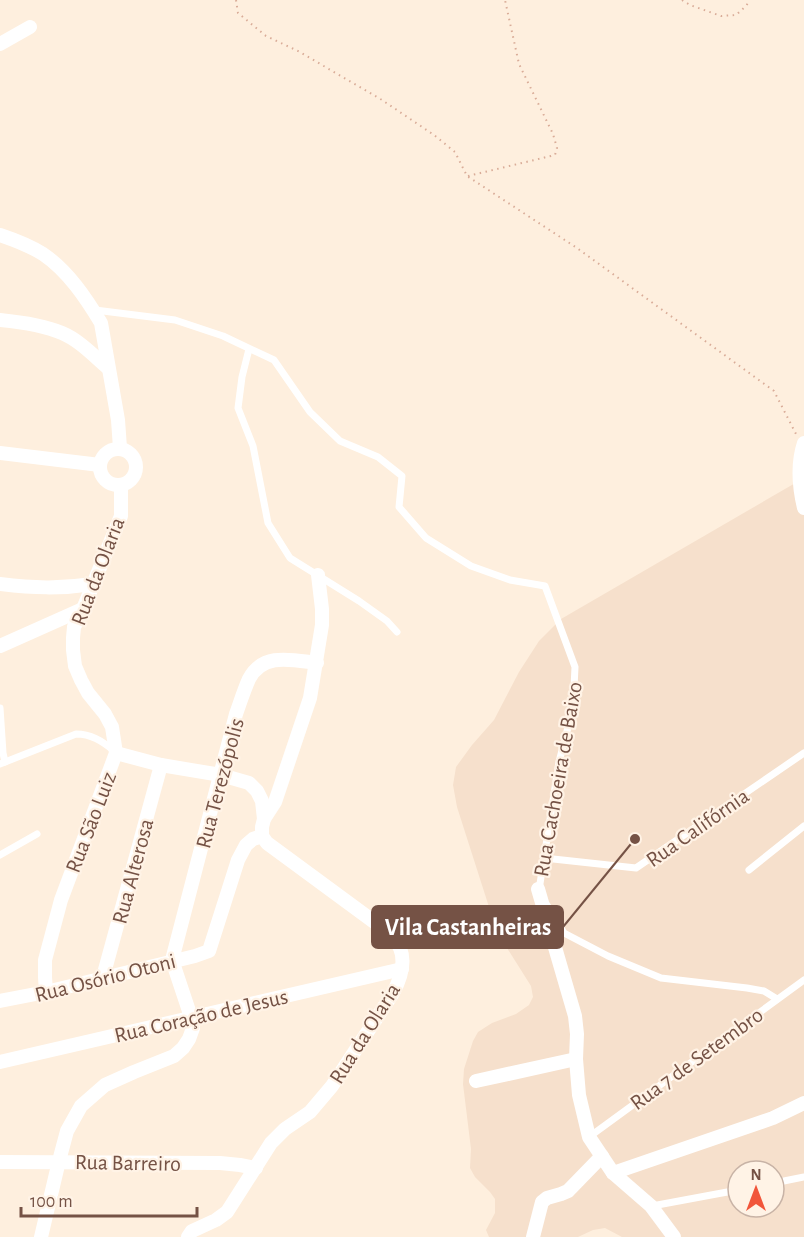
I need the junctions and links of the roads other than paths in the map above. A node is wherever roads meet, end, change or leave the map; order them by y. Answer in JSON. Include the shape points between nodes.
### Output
{"nodes":[{"id":1,"x":30,"y":27,"type":"dead end"},
{"id":2,"x":0,"y":44,"type":"edge"},
{"id":3,"x":0,"y":235,"type":"edge"},
{"id":4,"x":93,"y":310,"type":"junction"},
{"id":5,"x":0,"y":320,"type":"edge"},
{"id":6,"x":249,"y":349,"type":"junction"},
{"id":7,"x":108,"y":368,"type":"junction"},
{"id":8,"x":803,"y":445,"type":"edge"},
{"id":9,"x":120,"y":448,"type":"junction"},
{"id":10,"x":0,"y":453,"type":"edge"},
{"id":11,"x":100,"y":465,"type":"junction"},
{"id":12,"x":121,"y":485,"type":"junction"},
{"id":13,"x":804,"y":508,"type":"edge"},
{"id":14,"x":318,"y":574,"type":"junction"},
{"id":15,"x":0,"y":584,"type":"edge"},
{"id":16,"x":93,"y":584,"type":"junction"},
{"id":17,"x":83,"y":609,"type":"junction"},
{"id":18,"x":397,"y":632,"type":"dead end"},
{"id":19,"x":0,"y":646,"type":"edge"},
{"id":20,"x":317,"y":663,"type":"junction"},
{"id":21,"x":0,"y":708,"type":"edge"},
{"id":22,"x":116,"y":753,"type":"junction"},
{"id":23,"x":804,"y":753,"type":"edge"},
{"id":24,"x":3,"y":763,"type":"edge"},
{"id":25,"x":161,"y":765,"type":"junction"},
{"id":26,"x":221,"y":775,"type":"junction"},
{"id":27,"x":264,"y":819,"type":"junction"},
{"id":28,"x":804,"y":826,"type":"edge"},
{"id":29,"x":37,"y":834,"type":"dead end"},
{"id":30,"x":262,"y":836,"type":"junction"},
{"id":31,"x":0,"y":855,"type":"edge"},
{"id":32,"x":544,"y":858,"type":"junction"},
{"id":33,"x":749,"y":870,"type":"dead end"},
{"id":34,"x":538,"y":889,"type":"junction"},
{"id":35,"x":172,"y":960,"type":"junction"},
{"id":36,"x":402,"y":969,"type":"junction"},
{"id":37,"x":103,"y":977,"type":"junction"},
{"id":38,"x":804,"y":980,"type":"edge"},
{"id":39,"x":46,"y":992,"type":"junction"},
{"id":40,"x":777,"y":999,"type":"junction"},
{"id":41,"x":0,"y":1001,"type":"edge"},
{"id":42,"x":191,"y":1017,"type":"junction"},
{"id":43,"x":576,"y":1059,"type":"junction"},
{"id":44,"x":0,"y":1062,"type":"edge"},
{"id":45,"x":476,"y":1081,"type":"dead end"},
{"id":46,"x":804,"y":1103,"type":"edge"},
{"id":47,"x":589,"y":1137,"type":"junction"},
{"id":48,"x":602,"y":1156,"type":"junction"},
{"id":49,"x":59,"y":1161,"type":"junction"},
{"id":50,"x":0,"y":1162,"type":"edge"},
{"id":51,"x":255,"y":1168,"type":"junction"},
{"id":52,"x":613,"y":1173,"type":"junction"},
{"id":53,"x":804,"y":1178,"type":"edge"},
{"id":54,"x":786,"y":1181,"type":"edge"},
{"id":55,"x":726,"y":1192,"type":"edge"},
{"id":56,"x":651,"y":1206,"type":"junction"},
{"id":57,"x":41,"y":1237,"type":"edge"},
{"id":58,"x":188,"y":1237,"type":"edge"},
{"id":59,"x":533,"y":1237,"type":"edge"},
{"id":60,"x":674,"y":1237,"type":"edge"}],
"edges":[{"from":1,"to":2,"type":"street"},
{"from":3,"to":4,"type":"street","via":[[43,254],[63,270]]},
{"from":4,"to":6,"type":"lane","via":[[175,320]]},
{"from":4,"to":7,"type":"street","via":[[101,323]]},
{"from":5,"to":7,"type":"street","via":[[62,333]]},
{"from":6,"to":14,"type":"lane","via":[[238,408],[253,446],[268,523],[290,558]]},
{"from":6,"to":32,"type":"lane","name":"Rua Cachoeira de Baixo","via":[[274,360],[310,412],[340,441],[378,457],[402,476],[399,507],[426,537],[471,566],[510,580],[545,586],[576,667],[573,708],[559,762]]},
{"from":7,"to":9,"type":"street"},
{"from":8,"to":13,"type":"street","via":[[799,468]]},
{"from":9,"to":11,"type":"street","via":[[104,455]]},
{"from":9,"to":12,"type":"street","via":[[131,453],[137,463],[132,480]]},
{"from":10,"to":11,"type":"street"},
{"from":11,"to":12,"type":"street","via":[[105,480]]},
{"from":12,"to":16,"type":"street","name":"Rua da Olaria","via":[[121,516]]},
{"from":14,"to":18,"type":"lane"},
{"from":14,"to":20,"type":"street","via":[[322,625]]},
{"from":15,"to":16,"type":"street","via":[[46,588]]},
{"from":16,"to":17,"type":"street","name":"Rua da Olaria"},
{"from":17,"to":19,"type":"street"},
{"from":17,"to":22,"type":"street","name":"Rua da Olaria","via":[[74,627],[75,666],[112,727]]},
{"from":20,"to":26,"type":"street","name":"Rua Terezópolis","via":[[276,660],[263,663],[250,677]]},
{"from":20,"to":27,"type":"street","via":[[298,736],[275,802]]},
{"from":21,"to":24,"type":"lane"},
{"from":22,"to":24,"type":"lane","via":[[98,739],[76,734]]},
{"from":22,"to":25,"type":"street","name":"Rua São Luiz"},
{"from":22,"to":39,"type":"street","name":"Rua São Luiz","via":[[61,900],[45,960]]},
{"from":23,"to":32,"type":"lane","name":"Rua Califórnia","via":[[636,868]]},
{"from":25,"to":26,"type":"street","name":"Rua São Luiz"},
{"from":25,"to":37,"type":"street","name":"Rua Alterosa"},
{"from":26,"to":27,"type":"street","name":"Rua São Luiz","via":[[249,783],[257,791]]},
{"from":26,"to":35,"type":"street","name":"Rua Terezópolis"},
{"from":27,"to":30,"type":"street"},
{"from":28,"to":33,"type":"lane"},
{"from":29,"to":31,"type":"lane"},
{"from":30,"to":35,"type":"street","name":"Rua Osório Otoni","via":[[246,844],[238,860],[209,951]]},
{"from":30,"to":36,"type":"street","name":"Rua da Olaria","via":[[392,935],[400,948]]},
{"from":32,"to":34,"type":"lane","name":"Rua Cachoeira de Baixo"},
{"from":34,"to":40,"type":"lane","name":"Rua Cachoeira de Baixo","via":[[564,933],[608,956],[661,978],[747,987]]},
{"from":34,"to":43,"type":"street","via":[[575,1016]]},
{"from":35,"to":37,"type":"street","name":"Rua Osório Otoni"},
{"from":35,"to":42,"type":"street"},
{"from":36,"to":42,"type":"street","name":"Rua Coração de Jesus"},
{"from":36,"to":51,"type":"street","name":"Rua da Olaria","via":[[393,993],[332,1086],[310,1112],[271,1143]]},
{"from":37,"to":39,"type":"street","name":"Rua Osório Otoni"},
{"from":38,"to":40,"type":"lane","name":"Rua 7 de Setembro"},
{"from":39,"to":41,"type":"street","name":"Rua Osório Otoni"},
{"from":40,"to":47,"type":"lane","name":"Rua 7 de Setembro"},
{"from":42,"to":44,"type":"street","name":"Rua Coração de Jesus"},
{"from":42,"to":49,"type":"street","via":[[189,1039],[174,1056],[105,1086],[81,1106],[67,1131]]},
{"from":43,"to":45,"type":"street"},
{"from":43,"to":47,"type":"street"},
{"from":46,"to":52,"type":"street","via":[[773,1118]]},
{"from":47,"to":48,"type":"street"},
{"from":48,"to":52,"type":"street"},
{"from":48,"to":59,"type":"street","via":[[568,1191],[542,1202]]},
{"from":49,"to":50,"type":"street","name":"Rua Barreiro"},
{"from":49,"to":51,"type":"street","name":"Rua Barreiro","via":[[220,1163]]},
{"from":49,"to":57,"type":"street"},
{"from":51,"to":58,"type":"street","name":"Rua da Olaria","via":[[226,1212]]},
{"from":52,"to":56,"type":"street"},
{"from":53,"to":54,"type":"lane"},
{"from":55,"to":56,"type":"lane"},
{"from":56,"to":60,"type":"street"}]}
